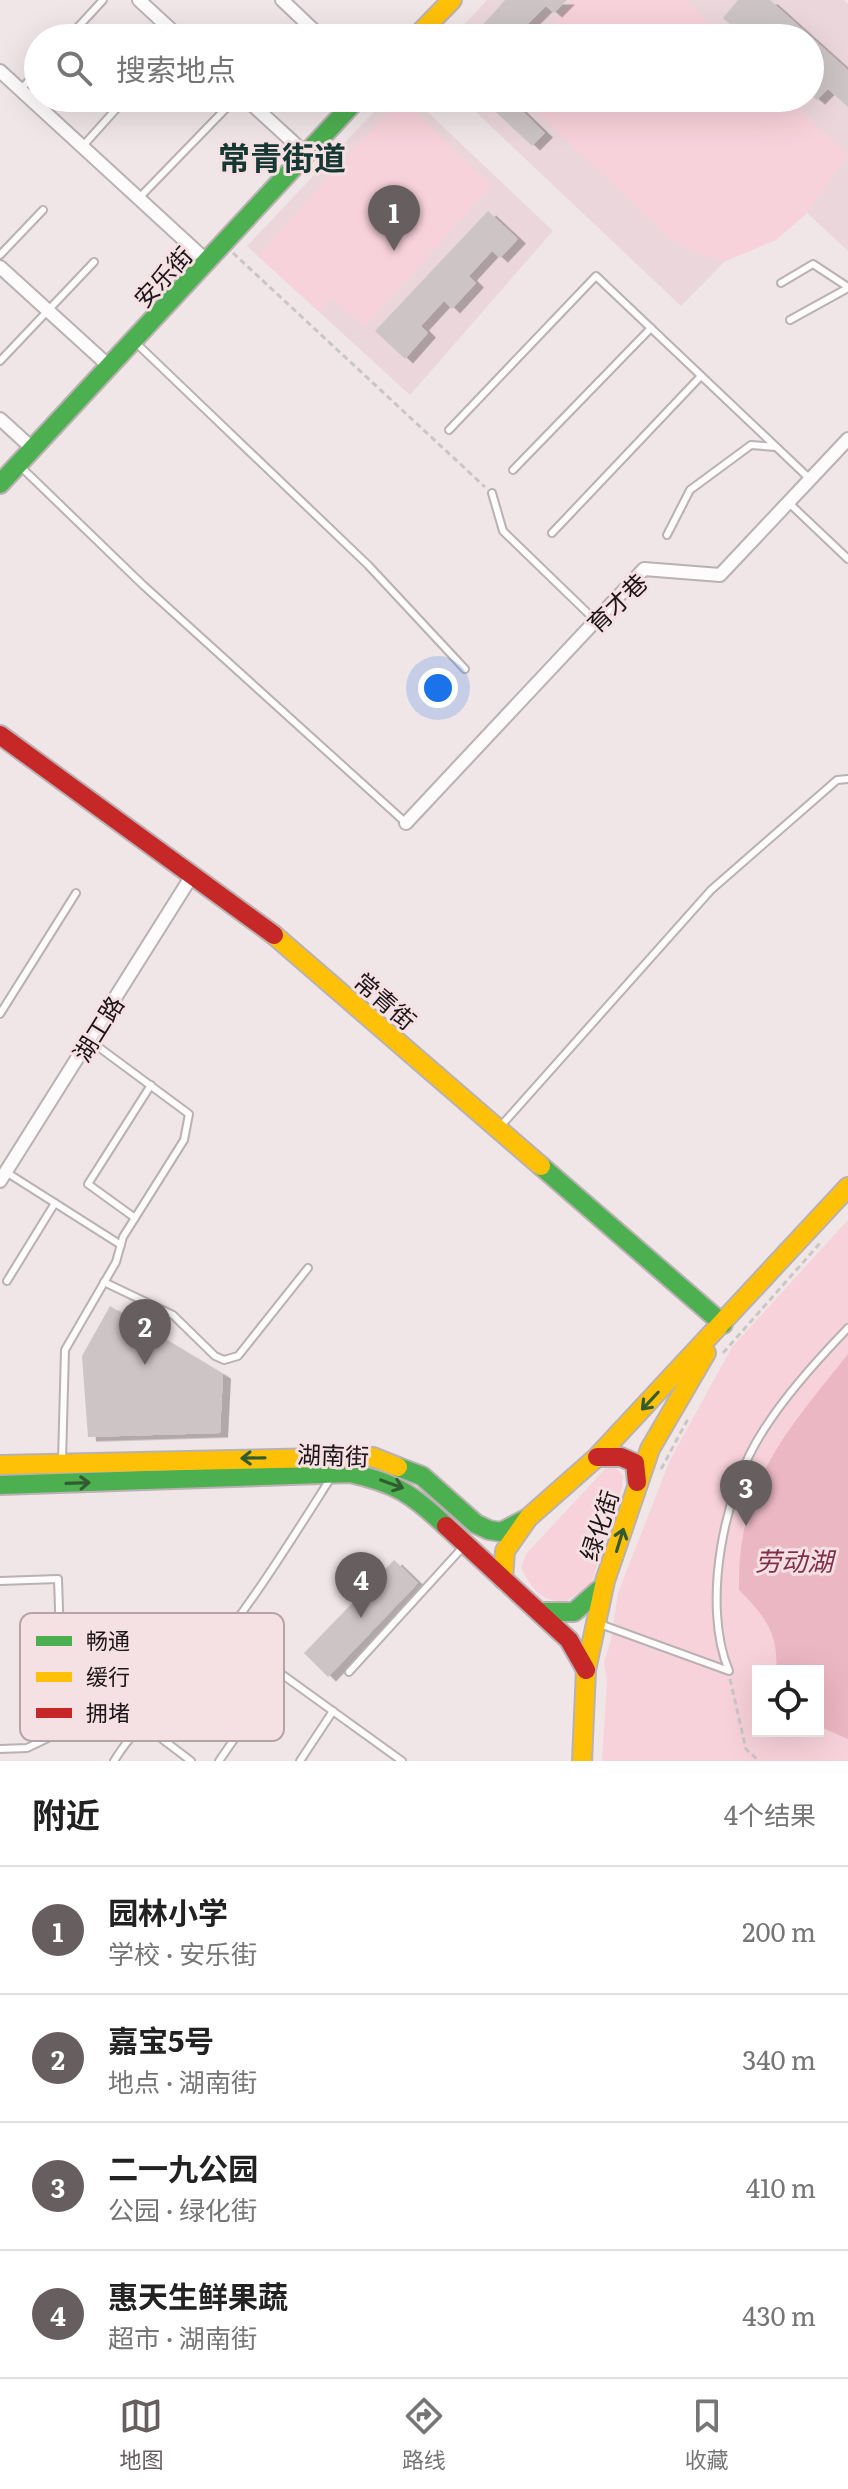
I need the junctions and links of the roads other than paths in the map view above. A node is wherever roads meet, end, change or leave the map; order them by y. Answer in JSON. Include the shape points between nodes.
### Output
{"nodes":[{"id":1,"x":103,"y":0,"type":"edge"},
{"id":2,"x":139,"y":0,"type":"edge"},
{"id":3,"x":282,"y":0,"type":"edge"},
{"id":4,"x":452,"y":0,"type":"edge"},
{"id":5,"x":81,"y":24,"type":"edge"},
{"id":6,"x":165,"y":24,"type":"edge"},
{"id":7,"x":307,"y":24,"type":"edge"},
{"id":8,"x":429,"y":24,"type":"edge"},
{"id":9,"x":0,"y":71,"type":"edge"},
{"id":10,"x":24,"y":87,"type":"edge"},
{"id":11,"x":21,"y":90,"type":"junction"},
{"id":12,"x":24,"y":93,"type":"edge"},
{"id":13,"x":45,"y":112,"type":"edge"},
{"id":14,"x":113,"y":112,"type":"edge"},
{"id":15,"x":222,"y":112,"type":"edge"},
{"id":16,"x":260,"y":112,"type":"edge"},
{"id":17,"x":345,"y":112,"type":"edge"},
{"id":18,"x":82,"y":147,"type":"junction"},
{"id":19,"x":306,"y":154,"type":"junction"},
{"id":20,"x":139,"y":198,"type":"junction"},
{"id":21,"x":43,"y":210,"type":"dead end"},
{"id":22,"x":0,"y":255,"type":"edge"},
{"id":23,"x":94,"y":262,"type":"dead end"},
{"id":24,"x":208,"y":262,"type":"junction"},
{"id":25,"x":0,"y":267,"type":"edge"},
{"id":26,"x":781,"y":283,"type":"dead end"},
{"id":27,"x":848,"y":288,"type":"edge"},
{"id":28,"x":48,"y":310,"type":"junction"},
{"id":29,"x":790,"y":320,"type":"dead end"},
{"id":30,"x":651,"y":328,"type":"junction"},
{"id":31,"x":135,"y":342,"type":"junction"},
{"id":32,"x":0,"y":361,"type":"edge"},
{"id":33,"x":110,"y":367,"type":"junction"},
{"id":34,"x":701,"y":376,"type":"junction"},
{"id":35,"x":0,"y":419,"type":"edge"},
{"id":36,"x":449,"y":430,"type":"dead end"},
{"id":37,"x":848,"y":439,"type":"edge"},
{"id":38,"x":776,"y":447,"type":"junction"},
{"id":39,"x":33,"y":449,"type":"junction"},
{"id":40,"x":18,"y":465,"type":"junction"},
{"id":41,"x":513,"y":470,"type":"dead end"},
{"id":42,"x":811,"y":480,"type":"junction"},
{"id":43,"x":0,"y":484,"type":"edge"},
{"id":44,"x":492,"y":493,"type":"road end"},
{"id":45,"x":789,"y":503,"type":"junction"},
{"id":46,"x":552,"y":533,"type":"dead end"},
{"id":47,"x":667,"y":535,"type":"dead end"},
{"id":48,"x":848,"y":559,"type":"edge"},
{"id":49,"x":596,"y":621,"type":"junction"},
{"id":50,"x":465,"y":669,"type":"dead end"},
{"id":51,"x":0,"y":735,"type":"edge"},
{"id":52,"x":848,"y":779,"type":"edge"},
{"id":53,"x":406,"y":823,"type":"joint"},
{"id":54,"x":193,"y":874,"type":"junction"},
{"id":55,"x":76,"y":893,"type":"dead end"},
{"id":56,"x":0,"y":1014,"type":"edge"},
{"id":57,"x":89,"y":1040,"type":"junction"},
{"id":58,"x":151,"y":1085,"type":"junction"},
{"id":59,"x":499,"y":1128,"type":"junction"},
{"id":60,"x":3,"y":1176,"type":"edge"},
{"id":61,"x":848,"y":1187,"type":"edge"},
{"id":62,"x":55,"y":1203,"type":"junction"},
{"id":63,"x":135,"y":1218,"type":"junction"},
{"id":64,"x":121,"y":1245,"type":"junction"},
{"id":65,"x":308,"y":1268,"type":"dead end"},
{"id":66,"x":7,"y":1281,"type":"dead end"},
{"id":67,"x":104,"y":1282,"type":"junction"},
{"id":68,"x":723,"y":1324,"type":"junction"},
{"id":69,"x":848,"y":1328,"type":"edge"},
{"id":70,"x":597,"y":1457,"type":"junction"},
{"id":71,"x":62,"y":1463,"type":"junction"},
{"id":72,"x":0,"y":1465,"type":"edge"},
{"id":73,"x":333,"y":1474,"type":"junction"},
{"id":74,"x":646,"y":1483,"type":"junction"},
{"id":75,"x":0,"y":1485,"type":"edge"},
{"id":76,"x":528,"y":1518,"type":"junction"},
{"id":77,"x":466,"y":1544,"type":"junction"},
{"id":78,"x":503,"y":1579,"type":"junction"},
{"id":79,"x":0,"y":1581,"type":"edge"},
{"id":80,"x":605,"y":1581,"type":"junction"},
{"id":81,"x":541,"y":1612,"type":"junction"},
{"id":82,"x":59,"y":1613,"type":"edge"},
{"id":83,"x":243,"y":1613,"type":"edge"},
{"id":84,"x":594,"y":1622,"type":"junction"},
{"id":85,"x":586,"y":1670,"type":"junction"},
{"id":86,"x":349,"y":1672,"type":"dead end"},
{"id":87,"x":284,"y":1676,"type":"edge"},
{"id":88,"x":333,"y":1711,"type":"junction"},
{"id":89,"x":42,"y":1741,"type":"edge"},
{"id":90,"x":128,"y":1741,"type":"edge"},
{"id":91,"x":165,"y":1741,"type":"edge"},
{"id":92,"x":233,"y":1741,"type":"edge"},
{"id":93,"x":0,"y":1749,"type":"edge"},
{"id":94,"x":114,"y":1761,"type":"edge"},
{"id":95,"x":191,"y":1761,"type":"edge"},
{"id":96,"x":219,"y":1761,"type":"edge"},
{"id":97,"x":300,"y":1761,"type":"edge"},
{"id":98,"x":402,"y":1761,"type":"edge"},
{"id":99,"x":582,"y":1761,"type":"edge"}],
"edges":[{"from":1,"to":5,"type":"lane"},
{"from":2,"to":6,"type":"street"},
{"from":3,"to":7,"type":"street"},
{"from":4,"to":8,"type":"main road"},
{"from":9,"to":11,"type":"street"},
{"from":10,"to":11,"type":"lane"},
{"from":11,"to":12,"type":"street"},
{"from":13,"to":18,"type":"street"},
{"from":14,"to":18,"type":"lane"},
{"from":15,"to":20,"type":"lane"},
{"from":16,"to":19,"type":"street"},
{"from":17,"to":19,"type":"main road","name":"安乐街"},
{"from":18,"to":20,"type":"street"},
{"from":19,"to":24,"type":"main road","name":"安乐街"},
{"from":20,"to":24,"type":"street"},
{"from":21,"to":22,"type":"lane"},
{"from":23,"to":28,"type":"lane"},
{"from":24,"to":31,"type":"main road","name":"安乐街"},
{"from":25,"to":28,"type":"street"},
{"from":26,"to":27,"type":"lane","via":[[813,264]]},
{"from":27,"to":29,"type":"lane"},
{"from":28,"to":32,"type":"lane"},
{"from":28,"to":33,"type":"street"},
{"from":30,"to":34,"type":"lane"},
{"from":30,"to":36,"type":"lane","via":[[596,276]]},
{"from":30,"to":41,"type":"lane"},
{"from":31,"to":33,"type":"main road","name":"安乐街"},
{"from":31,"to":50,"type":"lane","via":[[368,565]]},
{"from":33,"to":39,"type":"main road","name":"安乐街"},
{"from":34,"to":38,"type":"lane"},
{"from":34,"to":46,"type":"lane"},
{"from":35,"to":39,"type":"street"},
{"from":37,"to":42,"type":"street","name":"育才巷"},
{"from":38,"to":42,"type":"lane"},
{"from":38,"to":47,"type":"lane","via":[[751,445],[690,490]]},
{"from":39,"to":40,"type":"main road","name":"安乐街"},
{"from":40,"to":43,"type":"main road","name":"安乐街"},
{"from":40,"to":53,"type":"lane"},
{"from":42,"to":45,"type":"street","name":"育才巷"},
{"from":44,"to":49,"type":"lane","via":[[503,531]]},
{"from":45,"to":48,"type":"lane"},
{"from":45,"to":49,"type":"street","name":"育才巷","via":[[720,575],[644,569]]},
{"from":49,"to":53,"type":"street","name":"育才巷"},
{"from":51,"to":54,"type":"main road","name":"常青街"},
{"from":52,"to":59,"type":"lane","via":[[837,780],[711,890]]},
{"from":54,"to":57,"type":"street","name":"湖工路"},
{"from":54,"to":59,"type":"main road","name":"常青街","via":[[277,937]]},
{"from":55,"to":56,"type":"lane"},
{"from":57,"to":58,"type":"lane"},
{"from":57,"to":60,"type":"street","name":"湖工路"},
{"from":58,"to":63,"type":"lane","via":[[189,1114],[184,1140]]},
{"from":58,"to":63,"type":"lane","via":[[88,1184]]},
{"from":59,"to":68,"type":"main road","name":"常青街"},
{"from":60,"to":62,"type":"lane"},
{"from":61,"to":68,"type":"main road","name":"绿化街"},
{"from":62,"to":64,"type":"lane"},
{"from":62,"to":66,"type":"lane"},
{"from":63,"to":64,"type":"lane"},
{"from":64,"to":67,"type":"lane"},
{"from":65,"to":67,"type":"lane","via":[[238,1356],[224,1360],[173,1315]]},
{"from":67,"to":71,"type":"lane","via":[[65,1350]]},
{"from":68,"to":70,"type":"main road","name":"绿化街","one_way":true},
{"from":68,"to":74,"type":"main road","name":"绿化街","via":[[666,1416]]},
{"from":69,"to":84,"type":"lane","via":[[762,1432],[736,1488],[716,1588],[721,1652],[729,1671]]},
{"from":70,"to":74,"type":"main road","via":[[616,1455],[635,1463]]},
{"from":70,"to":76,"type":"main road","name":"绿化街"},
{"from":71,"to":72,"type":"main road","name":"湖南街"},
{"from":76,"to":71,"type":"main road","name":"湖南街","one_way":true,"via":[[501,1532],[489,1530],[422,1476],[373,1457]]},
{"from":75,"to":73,"type":"main road","name":"湖南街","one_way":true},
{"from":73,"to":77,"type":"main road","name":"湖南街","one_way":true,"via":[[401,1486]]},
{"from":73,"to":83,"type":"lane"},
{"from":80,"to":74,"type":"main road","name":"绿化街","one_way":true},
{"from":76,"to":78,"type":"main road","name":"绿化街","via":[[505,1551]]},
{"from":77,"to":78,"type":"main road","name":"湖南街"},
{"from":77,"to":86,"type":"lane"},
{"from":78,"to":81,"type":"main road","name":"湖南街"},
{"from":79,"to":82,"type":"lane","via":[[58,1579]]},
{"from":80,"to":81,"type":"main road","via":[[575,1614]]},
{"from":80,"to":84,"type":"main road","name":"绿化街"},
{"from":81,"to":85,"type":"main road","name":"湖南街","via":[[569,1640]]},
{"from":84,"to":85,"type":"main road","name":"绿化街"},
{"from":85,"to":99,"type":"main road","name":"绿化街"},
{"from":87,"to":88,"type":"lane"},
{"from":88,"to":97,"type":"lane"},
{"from":88,"to":98,"type":"lane"},
{"from":89,"to":93,"type":"lane","via":[[27,1748]]},
{"from":90,"to":94,"type":"lane"},
{"from":91,"to":95,"type":"lane"},
{"from":92,"to":96,"type":"lane"}]}
